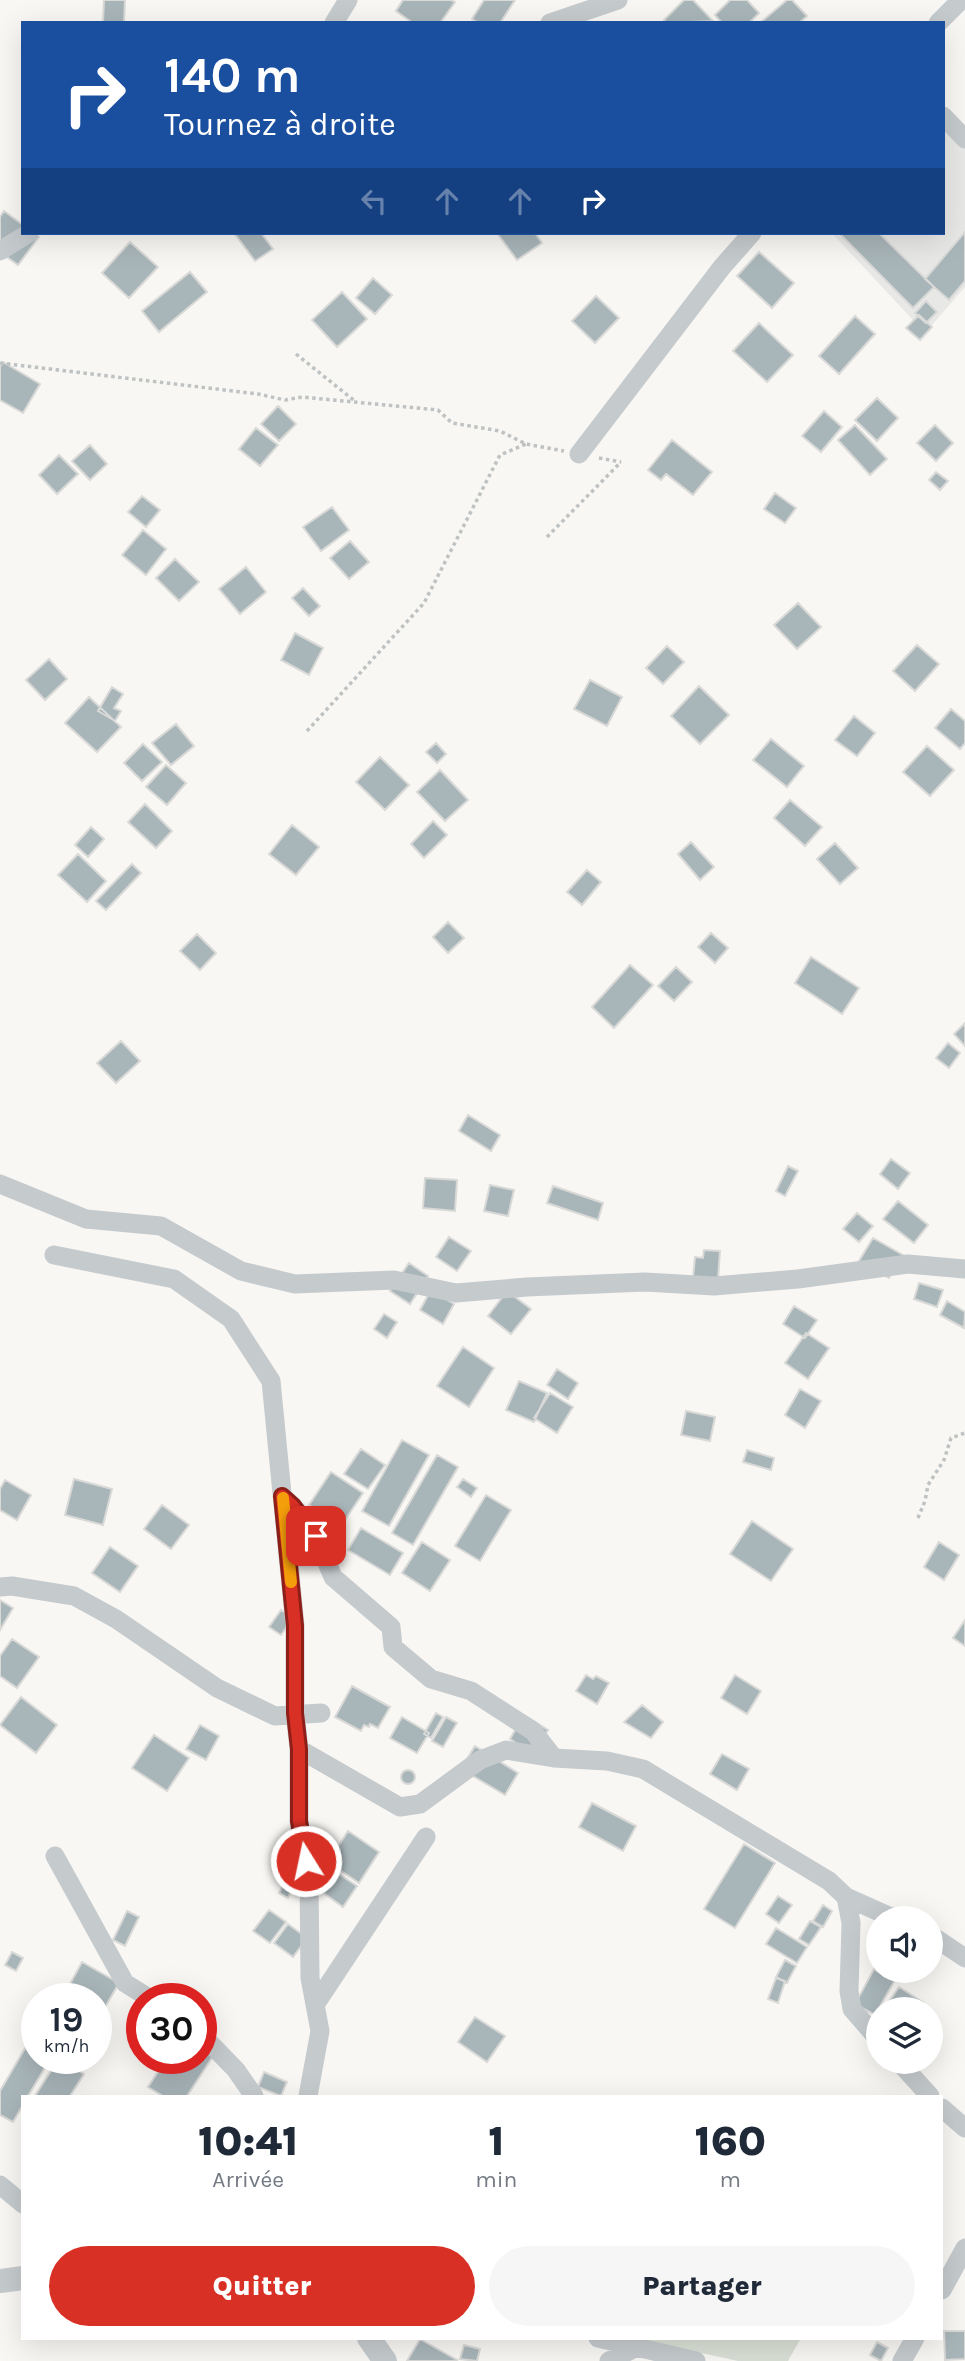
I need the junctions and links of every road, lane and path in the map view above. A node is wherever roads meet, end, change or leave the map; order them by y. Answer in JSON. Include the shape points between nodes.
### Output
{"nodes":[{"id":1,"x":348,"y":0,"type":"edge"},
{"id":2,"x":618,"y":0,"type":"edge"},
{"id":3,"x":961,"y":0,"type":"edge"},
{"id":4,"x":335,"y":21,"type":"edge"},
{"id":5,"x":556,"y":21,"type":"edge"},
{"id":6,"x":941,"y":21,"type":"edge"},
{"id":7,"x":945,"y":118,"type":"edge"},
{"id":8,"x":965,"y":139,"type":"edge"},
{"id":9,"x":26,"y":235,"type":"edge"},
{"id":10,"x":750,"y":235,"type":"edge"},
{"id":11,"x":0,"y":251,"type":"edge"},
{"id":12,"x":296,"y":354,"type":"dead end"},
{"id":13,"x":0,"y":363,"type":"edge"},
{"id":14,"x":358,"y":403,"type":"junction"},
{"id":15,"x":579,"y":454,"type":"dead end"},
{"id":16,"x":621,"y":462,"type":"dead end"},
{"id":17,"x":547,"y":537,"type":"dead end"},
{"id":18,"x":307,"y":731,"type":"dead end"},
{"id":19,"x":0,"y":1184,"type":"edge"},
{"id":20,"x":54,"y":1255,"type":"dead end"},
{"id":21,"x":965,"y":1269,"type":"edge"},
{"id":22,"x":965,"y":1433,"type":"edge"},
{"id":23,"x":282,"y":1496,"type":"junction"},
{"id":24,"x":918,"y":1518,"type":"dead end"},
{"id":25,"x":0,"y":1587,"type":"edge"},
{"id":26,"x":295,"y":1713,"type":"junction"},
{"id":27,"x":321,"y":1713,"type":"dead end"},
{"id":28,"x":299,"y":1749,"type":"junction"},
{"id":29,"x":554,"y":1758,"type":"junction"},
{"id":30,"x":426,"y":1837,"type":"dead end"},
{"id":31,"x":55,"y":1856,"type":"dead end"},
{"id":32,"x":846,"y":1897,"type":"junction"},
{"id":33,"x":866,"y":1906,"type":"edge"},
{"id":34,"x":943,"y":1943,"type":"edge"},
{"id":35,"x":965,"y":1958,"type":"edge"},
{"id":36,"x":126,"y":1984,"type":"edge"},
{"id":37,"x":315,"y":2005,"type":"junction"},
{"id":38,"x":866,"y":2025,"type":"edge"},
{"id":39,"x":217,"y":2050,"type":"edge"},
{"id":40,"x":910,"y":2074,"type":"edge"},
{"id":41,"x":253,"y":2095,"type":"edge"},
{"id":42,"x":308,"y":2095,"type":"edge"},
{"id":43,"x":929,"y":2095,"type":"edge"},
{"id":44,"x":943,"y":2109,"type":"edge"},
{"id":45,"x":965,"y":2128,"type":"edge"},
{"id":46,"x":0,"y":2185,"type":"edge"},
{"id":47,"x":21,"y":2201,"type":"edge"},
{"id":48,"x":965,"y":2248,"type":"edge"},
{"id":49,"x":21,"y":2278,"type":"edge"},
{"id":50,"x":0,"y":2281,"type":"edge"},
{"id":51,"x":943,"y":2288,"type":"edge"},
{"id":52,"x":370,"y":2340,"type":"edge"},
{"id":53,"x":604,"y":2340,"type":"edge"},
{"id":54,"x":914,"y":2340,"type":"edge"},
{"id":55,"x":645,"y":2353,"type":"edge"},
{"id":56,"x":385,"y":2361,"type":"edge"},
{"id":57,"x":609,"y":2361,"type":"edge"},
{"id":58,"x":696,"y":2361,"type":"edge"},
{"id":59,"x":902,"y":2361,"type":"edge"}],
"edges":[{"from":1,"to":4,"type":"street"},
{"from":2,"to":5,"type":"street"},
{"from":3,"to":6,"type":"street"},
{"from":7,"to":8,"type":"street"},
{"from":9,"to":11,"type":"street"},
{"from":10,"to":15,"type":"street"},
{"from":12,"to":14,"type":"path"},
{"from":13,"to":14,"type":"path","via":[[285,400],[302,397]]},
{"from":14,"to":18,"type":"path","via":[[438,410],[452,423],[500,431],[526,444],[500,454],[424,603]]},
{"from":16,"to":17,"type":"path"},
{"from":19,"to":21,"type":"street","via":[[86,1219],[160,1226],[242,1271],[295,1284],[394,1280],[456,1293],[645,1282],[715,1286],[908,1264]]},
{"from":20,"to":23,"type":"street","via":[[174,1279],[231,1319],[271,1381]]},
{"from":22,"to":24,"type":"path","via":[[951,1438]]},
{"from":23,"to":26,"type":"street","via":[[295,1626]]},
{"from":23,"to":29,"type":"street","via":[[316,1536],[333,1577],[391,1627],[393,1647],[431,1679],[471,1690],[533,1731]]},
{"from":25,"to":26,"type":"street","via":[[74,1597],[116,1619],[217,1689],[275,1716]]},
{"from":26,"to":27,"type":"street"},
{"from":26,"to":28,"type":"street"},
{"from":28,"to":29,"type":"street","via":[[400,1807],[420,1804],[480,1760],[506,1750]]},
{"from":28,"to":37,"type":"street","via":[[299,1821],[309,1875],[310,1978]]},
{"from":29,"to":32,"type":"street","via":[[607,1761],[643,1769],[829,1881]]},
{"from":30,"to":37,"type":"street"},
{"from":31,"to":36,"type":"street"},
{"from":32,"to":33,"type":"street"},
{"from":32,"to":38,"type":"street","via":[[851,1923],[849,1991],[852,2009]]},
{"from":34,"to":35,"type":"street"},
{"from":37,"to":42,"type":"street","via":[[320,2031]]},
{"from":39,"to":41,"type":"street"},
{"from":40,"to":43,"type":"street"},
{"from":44,"to":45,"type":"street"},
{"from":46,"to":47,"type":"street"},
{"from":48,"to":51,"type":"street"},
{"from":49,"to":50,"type":"street"},
{"from":52,"to":56,"type":"street"},
{"from":53,"to":55,"type":"street"},
{"from":54,"to":59,"type":"street"},
{"from":55,"to":57,"type":"street"},
{"from":55,"to":58,"type":"street"}]}
